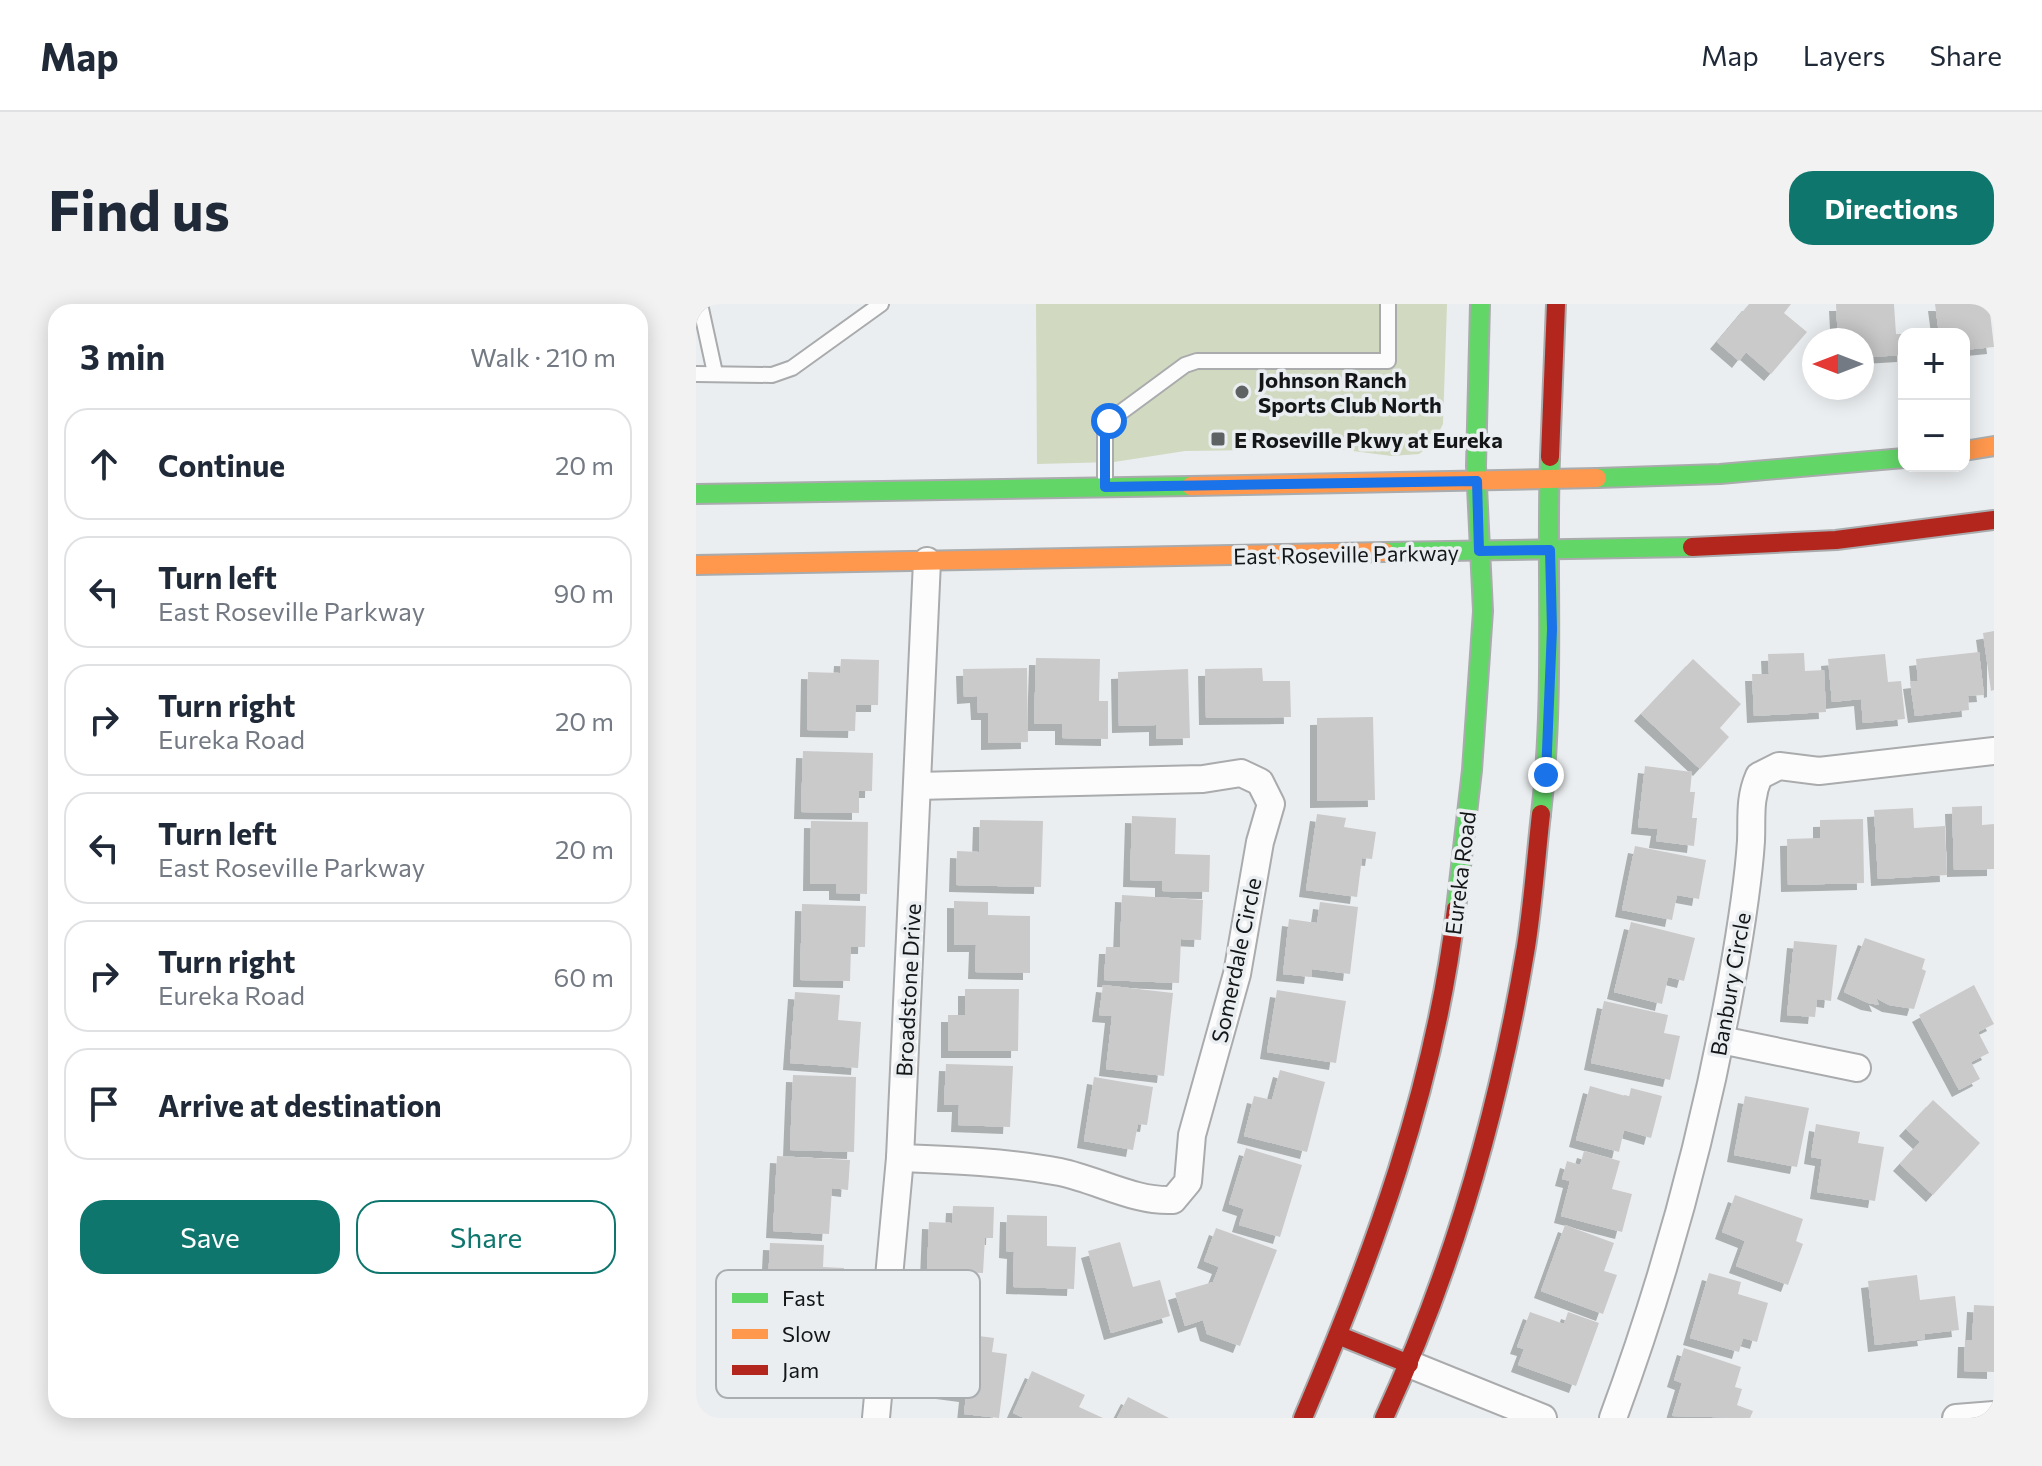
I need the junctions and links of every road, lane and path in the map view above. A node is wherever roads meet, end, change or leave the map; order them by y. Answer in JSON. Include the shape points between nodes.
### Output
{"nodes":[{"id":1,"x":700,"y":304,"type":"edge"},
{"id":2,"x":881,"y":304,"type":"edge"},
{"id":3,"x":1388,"y":304,"type":"edge"},
{"id":4,"x":1480,"y":304,"type":"edge"},
{"id":5,"x":1556,"y":304,"type":"edge"},
{"id":6,"x":715,"y":373,"type":"junction"},
{"id":7,"x":696,"y":374,"type":"edge"},
{"id":8,"x":1994,"y":446,"type":"edge"},
{"id":9,"x":1970,"y":450,"type":"edge"},
{"id":10,"x":1898,"y":459,"type":"edge"},
{"id":11,"x":1549,"y":480,"type":"junction"},
{"id":12,"x":1477,"y":481,"type":"junction"},
{"id":13,"x":1105,"y":487,"type":"junction"},
{"id":14,"x":696,"y":494,"type":"edge"},
{"id":15,"x":1994,"y":520,"type":"edge"},
{"id":16,"x":1550,"y":550,"type":"junction"},
{"id":17,"x":1479,"y":551,"type":"junction"},
{"id":18,"x":927,"y":561,"type":"junction"},
{"id":19,"x":696,"y":565,"type":"edge"},
{"id":20,"x":1994,"y":751,"type":"edge"},
{"id":21,"x":917,"y":786,"type":"junction"},
{"id":22,"x":1721,"y":1040,"type":"junction"},
{"id":23,"x":1857,"y":1068,"type":"dead end"},
{"id":24,"x":900,"y":1158,"type":"junction"},
{"id":25,"x":890,"y":1270,"type":"edge"},
{"id":26,"x":1340,"y":1336,"type":"junction"},
{"id":27,"x":1409,"y":1364,"type":"junction"},
{"id":28,"x":878,"y":1398,"type":"edge"},
{"id":29,"x":1994,"y":1415,"type":"edge"},
{"id":30,"x":876,"y":1418,"type":"edge"},
{"id":31,"x":1303,"y":1418,"type":"edge"},
{"id":32,"x":1384,"y":1418,"type":"edge"},
{"id":33,"x":1543,"y":1418,"type":"edge"},
{"id":34,"x":1613,"y":1418,"type":"edge"},
{"id":35,"x":1956,"y":1418,"type":"edge"}],
"edges":[{"from":1,"to":6,"type":"lane"},
{"from":2,"to":6,"type":"lane","via":[[792,368],[772,375]]},
{"from":3,"to":13,"type":"lane","via":[[1388,361],[1185,365],[1105,427]]},
{"from":4,"to":12,"type":"main road","name":"Eureka Road"},
{"from":5,"to":11,"type":"main road"},
{"from":6,"to":7,"type":"lane"},
{"from":8,"to":9,"type":"main road"},
{"from":10,"to":11,"type":"main road","via":[[1720,474]]},
{"from":11,"to":12,"type":"main road"},
{"from":11,"to":16,"type":"main road"},
{"from":12,"to":13,"type":"main road"},
{"from":12,"to":17,"type":"main road","name":"Eureka Road"},
{"from":13,"to":14,"type":"main road"},
{"from":15,"to":16,"type":"main road","name":"East Roseville Parkway","via":[[1836,540]]},
{"from":16,"to":17,"type":"main road","name":"East Roseville Parkway"},
{"from":16,"to":27,"type":"main road","via":[[1546,775],[1526,947],[1488,1126],[1463,1215]]},
{"from":17,"to":18,"type":"main road","name":"East Roseville Parkway"},
{"from":17,"to":26,"type":"main road","name":"Eureka Road","via":[[1483,611],[1453,931],[1404,1154]]},
{"from":18,"to":19,"type":"main road","name":"East Roseville Parkway"},
{"from":18,"to":21,"type":"street","name":"Broadstone Drive"},
{"from":20,"to":22,"type":"street","name":"Banbury Circle","via":[[1819,771],[1779,766],[1759,776],[1750,798],[1751,841]]},
{"from":21,"to":24,"type":"street","name":"Broadstone Drive"},
{"from":21,"to":24,"type":"street","name":"Somerdale Circle","via":[[1203,779],[1241,773],[1260,782],[1271,804],[1237,974],[1192,1135],[1188,1182],[1173,1200],[1151,1201],[1106,1184],[1012,1164]]},
{"from":22,"to":23,"type":"street"},
{"from":22,"to":34,"type":"street","name":"Banbury Circle","via":[[1672,1241]]},
{"from":24,"to":25,"type":"street","name":"Broadstone Drive"},
{"from":26,"to":27,"type":"main road"},
{"from":26,"to":31,"type":"main road","name":"Eureka Road"},
{"from":27,"to":32,"type":"main road"},
{"from":27,"to":33,"type":"street"},
{"from":28,"to":30,"type":"street","name":"Broadstone Drive"},
{"from":29,"to":35,"type":"street"}]}
